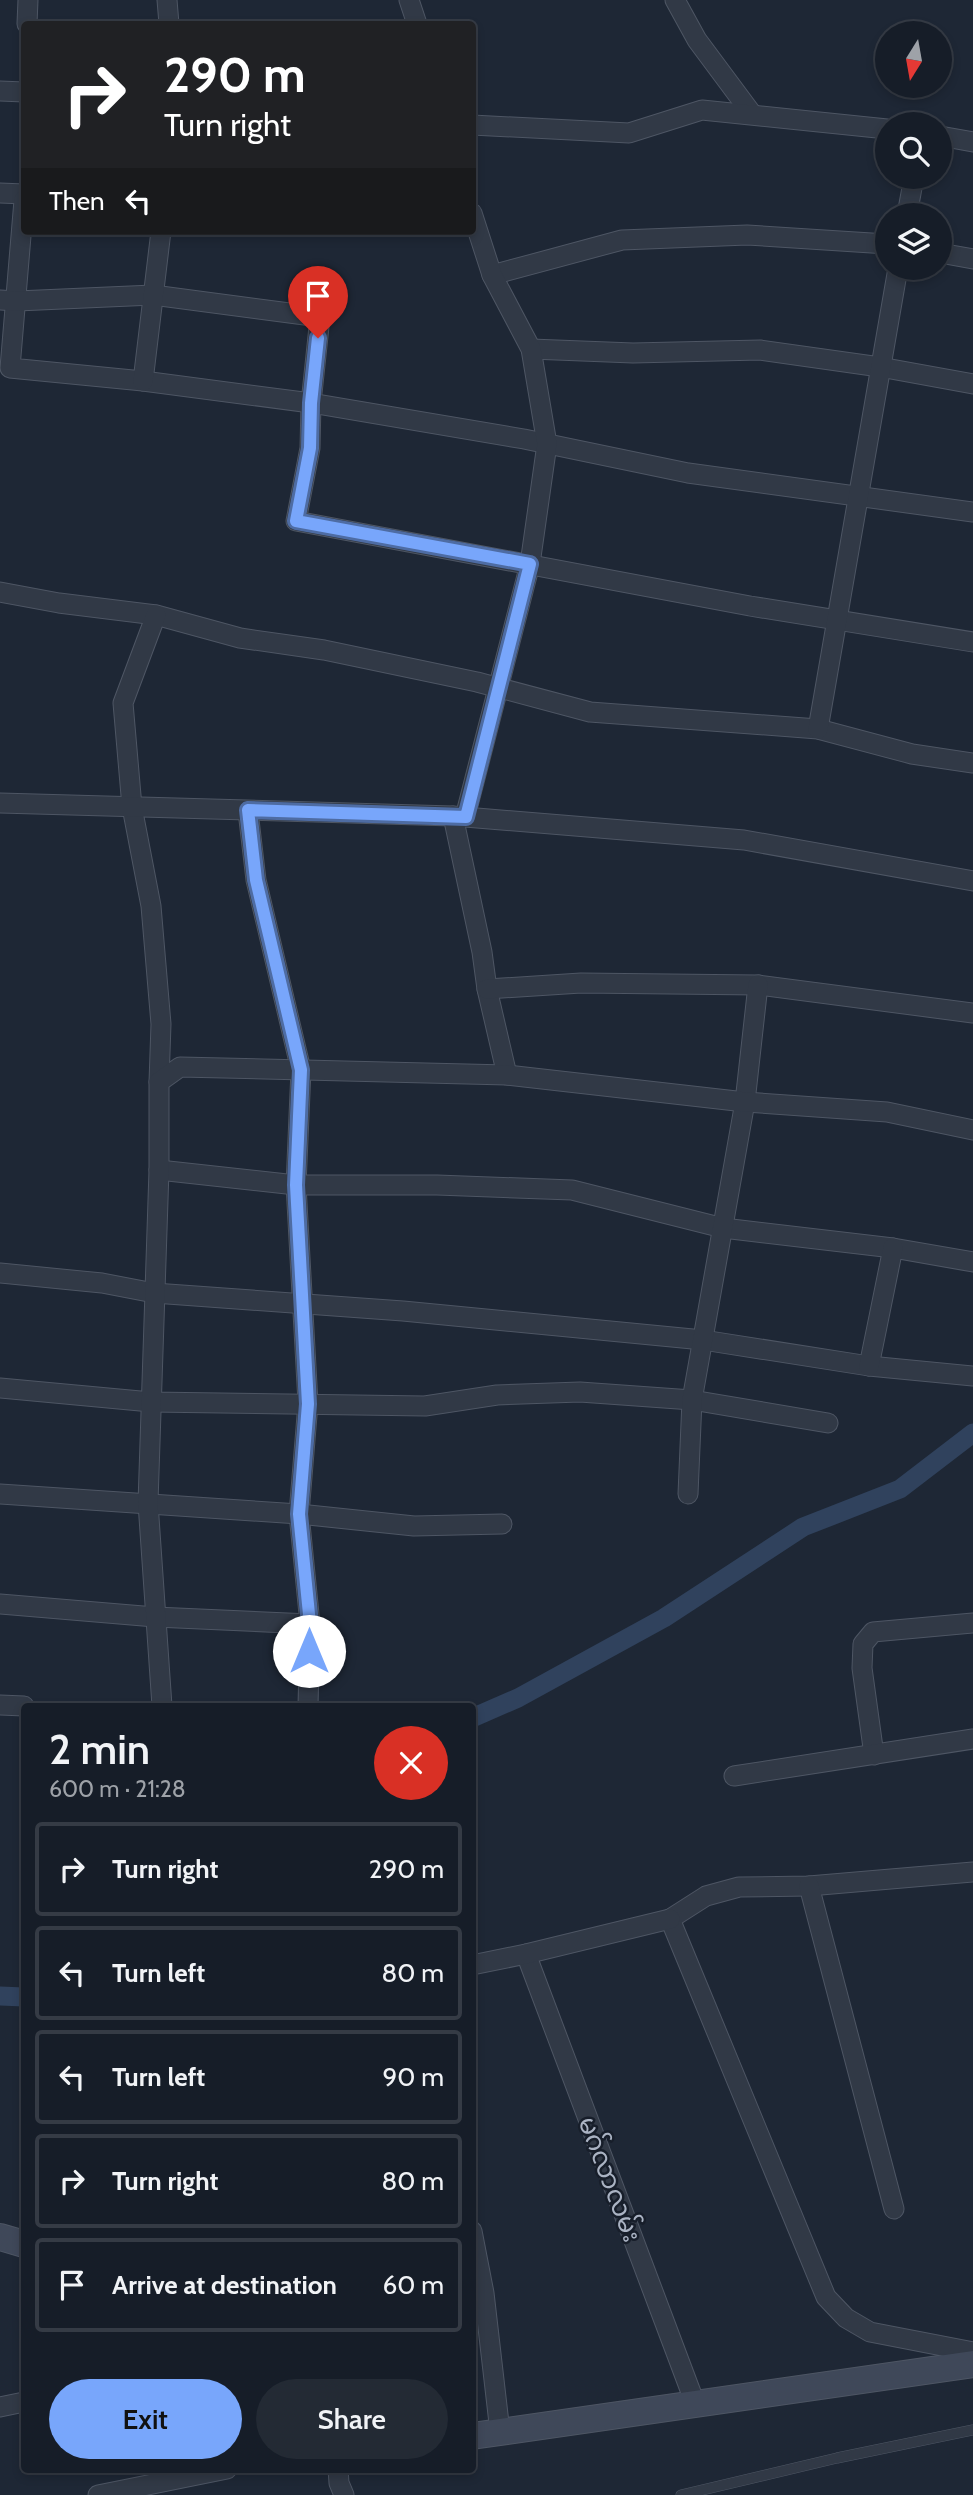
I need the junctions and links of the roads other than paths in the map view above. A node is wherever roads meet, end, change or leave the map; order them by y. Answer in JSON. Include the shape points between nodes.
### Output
{"nodes":[{"id":1,"x":27,"y":0,"type":"edge"},
{"id":2,"x":167,"y":0,"type":"edge"},
{"id":3,"x":409,"y":0,"type":"edge"},
{"id":4,"x":675,"y":0,"type":"edge"},
{"id":5,"x":27,"y":21,"type":"edge"},
{"id":6,"x":169,"y":21,"type":"edge"},
{"id":7,"x":415,"y":21,"type":"edge"},
{"id":8,"x":0,"y":91,"type":"edge"},
{"id":9,"x":21,"y":92,"type":"edge"},
{"id":10,"x":752,"y":114,"type":"junction"},
{"id":11,"x":476,"y":125,"type":"edge"},
{"id":12,"x":875,"y":128,"type":"edge"},
{"id":13,"x":952,"y":138,"type":"edge"},
{"id":14,"x":973,"y":142,"type":"edge"},
{"id":15,"x":0,"y":193,"type":"edge"},
{"id":16,"x":21,"y":194,"type":"edge"},
{"id":17,"x":21,"y":219,"type":"edge"},
{"id":18,"x":476,"y":225,"type":"edge"},
{"id":19,"x":160,"y":235,"type":"edge"},
{"id":20,"x":875,"y":243,"type":"edge"},
{"id":21,"x":952,"y":255,"type":"edge"},
{"id":22,"x":973,"y":259,"type":"edge"},
{"id":23,"x":492,"y":275,"type":"junction"},
{"id":24,"x":896,"y":280,"type":"edge"},
{"id":25,"x":153,"y":295,"type":"junction"},
{"id":26,"x":8,"y":301,"type":"edge"},
{"id":27,"x":531,"y":349,"type":"junction"},
{"id":28,"x":880,"y":367,"type":"junction"},
{"id":29,"x":143,"y":381,"type":"junction"},
{"id":30,"x":973,"y":384,"type":"edge"},
{"id":31,"x":311,"y":403,"type":"junction"},
{"id":32,"x":547,"y":443,"type":"junction"},
{"id":33,"x":857,"y":497,"type":"junction"},
{"id":34,"x":973,"y":512,"type":"edge"},
{"id":35,"x":530,"y":564,"type":"junction"},
{"id":36,"x":0,"y":592,"type":"edge"},
{"id":37,"x":156,"y":615,"type":"junction"},
{"id":38,"x":836,"y":620,"type":"junction"},
{"id":39,"x":973,"y":642,"type":"edge"},
{"id":40,"x":498,"y":687,"type":"junction"},
{"id":41,"x":818,"y":729,"type":"junction"},
{"id":42,"x":973,"y":763,"type":"edge"},
{"id":43,"x":0,"y":803,"type":"edge"},
{"id":44,"x":132,"y":807,"type":"junction"},
{"id":45,"x":248,"y":810,"type":"junction"},
{"id":46,"x":459,"y":816,"type":"junction"},
{"id":47,"x":973,"y":881,"type":"edge"},
{"id":48,"x":758,"y":985,"type":"junction"},
{"id":49,"x":486,"y":989,"type":"junction"},
{"id":50,"x":973,"y":1013,"type":"edge"},
{"id":51,"x":301,"y":1070,"type":"junction"},
{"id":52,"x":507,"y":1075,"type":"junction"},
{"id":53,"x":159,"y":1082,"type":"junction"},
{"id":54,"x":745,"y":1102,"type":"junction"},
{"id":55,"x":973,"y":1130,"type":"edge"},
{"id":56,"x":159,"y":1170,"type":"junction"},
{"id":57,"x":296,"y":1185,"type":"junction"},
{"id":58,"x":723,"y":1228,"type":"junction"},
{"id":59,"x":893,"y":1248,"type":"junction"},
{"id":60,"x":973,"y":1262,"type":"edge"},
{"id":61,"x":0,"y":1273,"type":"edge"},
{"id":62,"x":154,"y":1293,"type":"junction"},
{"id":63,"x":302,"y":1303,"type":"junction"},
{"id":64,"x":703,"y":1340,"type":"junction"},
{"id":65,"x":869,"y":1366,"type":"junction"},
{"id":66,"x":973,"y":1376,"type":"edge"},
{"id":67,"x":0,"y":1388,"type":"edge"},
{"id":68,"x":692,"y":1400,"type":"junction"},
{"id":69,"x":151,"y":1402,"type":"junction"},
{"id":70,"x":308,"y":1404,"type":"junction"},
{"id":71,"x":828,"y":1423,"type":"dead end"},
{"id":72,"x":0,"y":1494,"type":"edge"},
{"id":73,"x":688,"y":1494,"type":"dead end"},
{"id":74,"x":148,"y":1503,"type":"junction"},
{"id":75,"x":299,"y":1514,"type":"junction"},
{"id":76,"x":502,"y":1524,"type":"dead end"},
{"id":77,"x":0,"y":1604,"type":"edge"},
{"id":78,"x":155,"y":1617,"type":"junction"},
{"id":79,"x":973,"y":1623,"type":"edge"},
{"id":80,"x":310,"y":1624,"type":"junction"},
{"id":81,"x":162,"y":1703,"type":"edge"},
{"id":82,"x":308,"y":1703,"type":"edge"},
{"id":83,"x":0,"y":1705,"type":"edge"},
{"id":84,"x":21,"y":1706,"type":"edge"},
{"id":85,"x":973,"y":1739,"type":"edge"},
{"id":86,"x":874,"y":1755,"type":"junction"},
{"id":87,"x":734,"y":1776,"type":"dead end"},
{"id":88,"x":973,"y":1872,"type":"edge"},
{"id":89,"x":809,"y":1886,"type":"junction"},
{"id":90,"x":670,"y":1919,"type":"junction"},
{"id":91,"x":526,"y":1954,"type":"junction"},
{"id":92,"x":476,"y":1964,"type":"edge"},
{"id":93,"x":894,"y":2209,"type":"dead end"},
{"id":94,"x":476,"y":2252,"type":"edge"},
{"id":95,"x":973,"y":2352,"type":"edge"},
{"id":96,"x":973,"y":2364,"type":"edge"},
{"id":97,"x":21,"y":2403,"type":"edge"},
{"id":98,"x":695,"y":2403,"type":"junction"},
{"id":99,"x":0,"y":2407,"type":"edge"},
{"id":100,"x":973,"y":2430,"type":"edge"},
{"id":101,"x":500,"y":2432,"type":"junction"},
{"id":102,"x":476,"y":2436,"type":"edge"},
{"id":103,"x":207,"y":2473,"type":"edge"},
{"id":104,"x":338,"y":2473,"type":"edge"},
{"id":105,"x":98,"y":2495,"type":"edge"},
{"id":106,"x":344,"y":2495,"type":"edge"},
{"id":107,"x":681,"y":2495,"type":"edge"}],
"edges":[{"from":1,"to":5,"type":"street"},
{"from":2,"to":6,"type":"street"},
{"from":3,"to":7,"type":"street"},
{"from":4,"to":10,"type":"street","via":[[697,40]]},
{"from":8,"to":9,"type":"street"},
{"from":10,"to":11,"type":"street","via":[[702,110],[629,133]]},
{"from":10,"to":12,"type":"street"},
{"from":13,"to":14,"type":"street"},
{"from":15,"to":16,"type":"street"},
{"from":17,"to":26,"type":"street"},
{"from":18,"to":23,"type":"street"},
{"from":19,"to":25,"type":"street"},
{"from":20,"to":23,"type":"street","via":[[747,235],[622,240]]},
{"from":21,"to":22,"type":"street"},
{"from":23,"to":27,"type":"street"},
{"from":24,"to":28,"type":"street"},
{"from":25,"to":26,"type":"street"},
{"from":25,"to":29,"type":"street"},
{"from":25,"to":31,"type":"street","via":[[320,317]]},
{"from":26,"to":29,"type":"street","via":[[10,368]]},
{"from":27,"to":28,"type":"street","via":[[634,353],[760,350]]},
{"from":27,"to":32,"type":"street"},
{"from":28,"to":30,"type":"street"},
{"from":28,"to":33,"type":"street"},
{"from":29,"to":31,"type":"street"},
{"from":31,"to":32,"type":"street"},
{"from":31,"to":35,"type":"street","via":[[310,448],[296,521]]},
{"from":32,"to":33,"type":"street","via":[[688,473]]},
{"from":32,"to":35,"type":"street"},
{"from":33,"to":34,"type":"street"},
{"from":33,"to":38,"type":"street"},
{"from":35,"to":38,"type":"street"},
{"from":35,"to":40,"type":"street"},
{"from":36,"to":37,"type":"street"},
{"from":37,"to":40,"type":"street","via":[[240,638],[324,650]]},
{"from":37,"to":44,"type":"street","via":[[123,703]]},
{"from":38,"to":39,"type":"street"},
{"from":38,"to":41,"type":"street"},
{"from":40,"to":41,"type":"street","via":[[590,712]]},
{"from":40,"to":46,"type":"street"},
{"from":41,"to":42,"type":"street","via":[[912,754]]},
{"from":43,"to":44,"type":"street"},
{"from":44,"to":45,"type":"street"},
{"from":44,"to":53,"type":"street","via":[[151,906],[161,1024]]},
{"from":45,"to":46,"type":"street"},
{"from":45,"to":51,"type":"street","via":[[256,880]]},
{"from":46,"to":47,"type":"street","via":[[744,840]]},
{"from":46,"to":49,"type":"street"},
{"from":48,"to":49,"type":"street","via":[[581,983]]},
{"from":48,"to":50,"type":"street"},
{"from":48,"to":54,"type":"street"},
{"from":49,"to":52,"type":"street"},
{"from":51,"to":52,"type":"street"},
{"from":51,"to":53,"type":"street","via":[[180,1067]]},
{"from":51,"to":57,"type":"street"},
{"from":52,"to":54,"type":"street"},
{"from":53,"to":56,"type":"street"},
{"from":54,"to":55,"type":"street","via":[[887,1112]]},
{"from":54,"to":58,"type":"street"},
{"from":56,"to":57,"type":"street"},
{"from":56,"to":62,"type":"street"},
{"from":57,"to":58,"type":"street","via":[[572,1190]]},
{"from":57,"to":63,"type":"street"},
{"from":58,"to":59,"type":"street"},
{"from":58,"to":64,"type":"street"},
{"from":59,"to":60,"type":"street"},
{"from":59,"to":65,"type":"street"},
{"from":61,"to":62,"type":"street"},
{"from":62,"to":63,"type":"street"},
{"from":62,"to":69,"type":"street"},
{"from":63,"to":64,"type":"street"},
{"from":63,"to":70,"type":"street"},
{"from":64,"to":65,"type":"street"},
{"from":64,"to":68,"type":"street"},
{"from":65,"to":66,"type":"street"},
{"from":67,"to":69,"type":"street"},
{"from":68,"to":70,"type":"street","via":[[580,1392],[498,1395],[425,1406]]},
{"from":68,"to":71,"type":"street"},
{"from":68,"to":73,"type":"street"},
{"from":69,"to":70,"type":"street"},
{"from":69,"to":74,"type":"street"},
{"from":70,"to":75,"type":"street"},
{"from":72,"to":74,"type":"street"},
{"from":74,"to":75,"type":"street"},
{"from":74,"to":78,"type":"street"},
{"from":75,"to":76,"type":"street","via":[[414,1525]]},
{"from":75,"to":80,"type":"street"},
{"from":77,"to":78,"type":"street"},
{"from":78,"to":80,"type":"street"},
{"from":78,"to":81,"type":"street"},
{"from":79,"to":86,"type":"street","via":[[873,1632],[863,1644]]},
{"from":80,"to":82,"type":"street"},
{"from":83,"to":84,"type":"street"},
{"from":85,"to":86,"type":"street"},
{"from":86,"to":87,"type":"street"},
{"from":88,"to":89,"type":"street"},
{"from":89,"to":90,"type":"street","via":[[739,1887],[706,1896]]},
{"from":89,"to":93,"type":"street"},
{"from":90,"to":91,"type":"street"},
{"from":90,"to":95,"type":"street","via":[[826,2297],[846,2318],[870,2332]]},
{"from":91,"to":92,"type":"street"},
{"from":91,"to":98,"type":"street","name":"မဂ်လာလမ်း"},
{"from":94,"to":101,"type":"street"},
{"from":96,"to":98,"type":"street"},
{"from":97,"to":99,"type":"street"},
{"from":98,"to":101,"type":"street"},
{"from":100,"to":107,"type":"lane"},
{"from":101,"to":102,"type":"street"},
{"from":103,"to":105,"type":"street"},
{"from":104,"to":106,"type":"street"}]}
